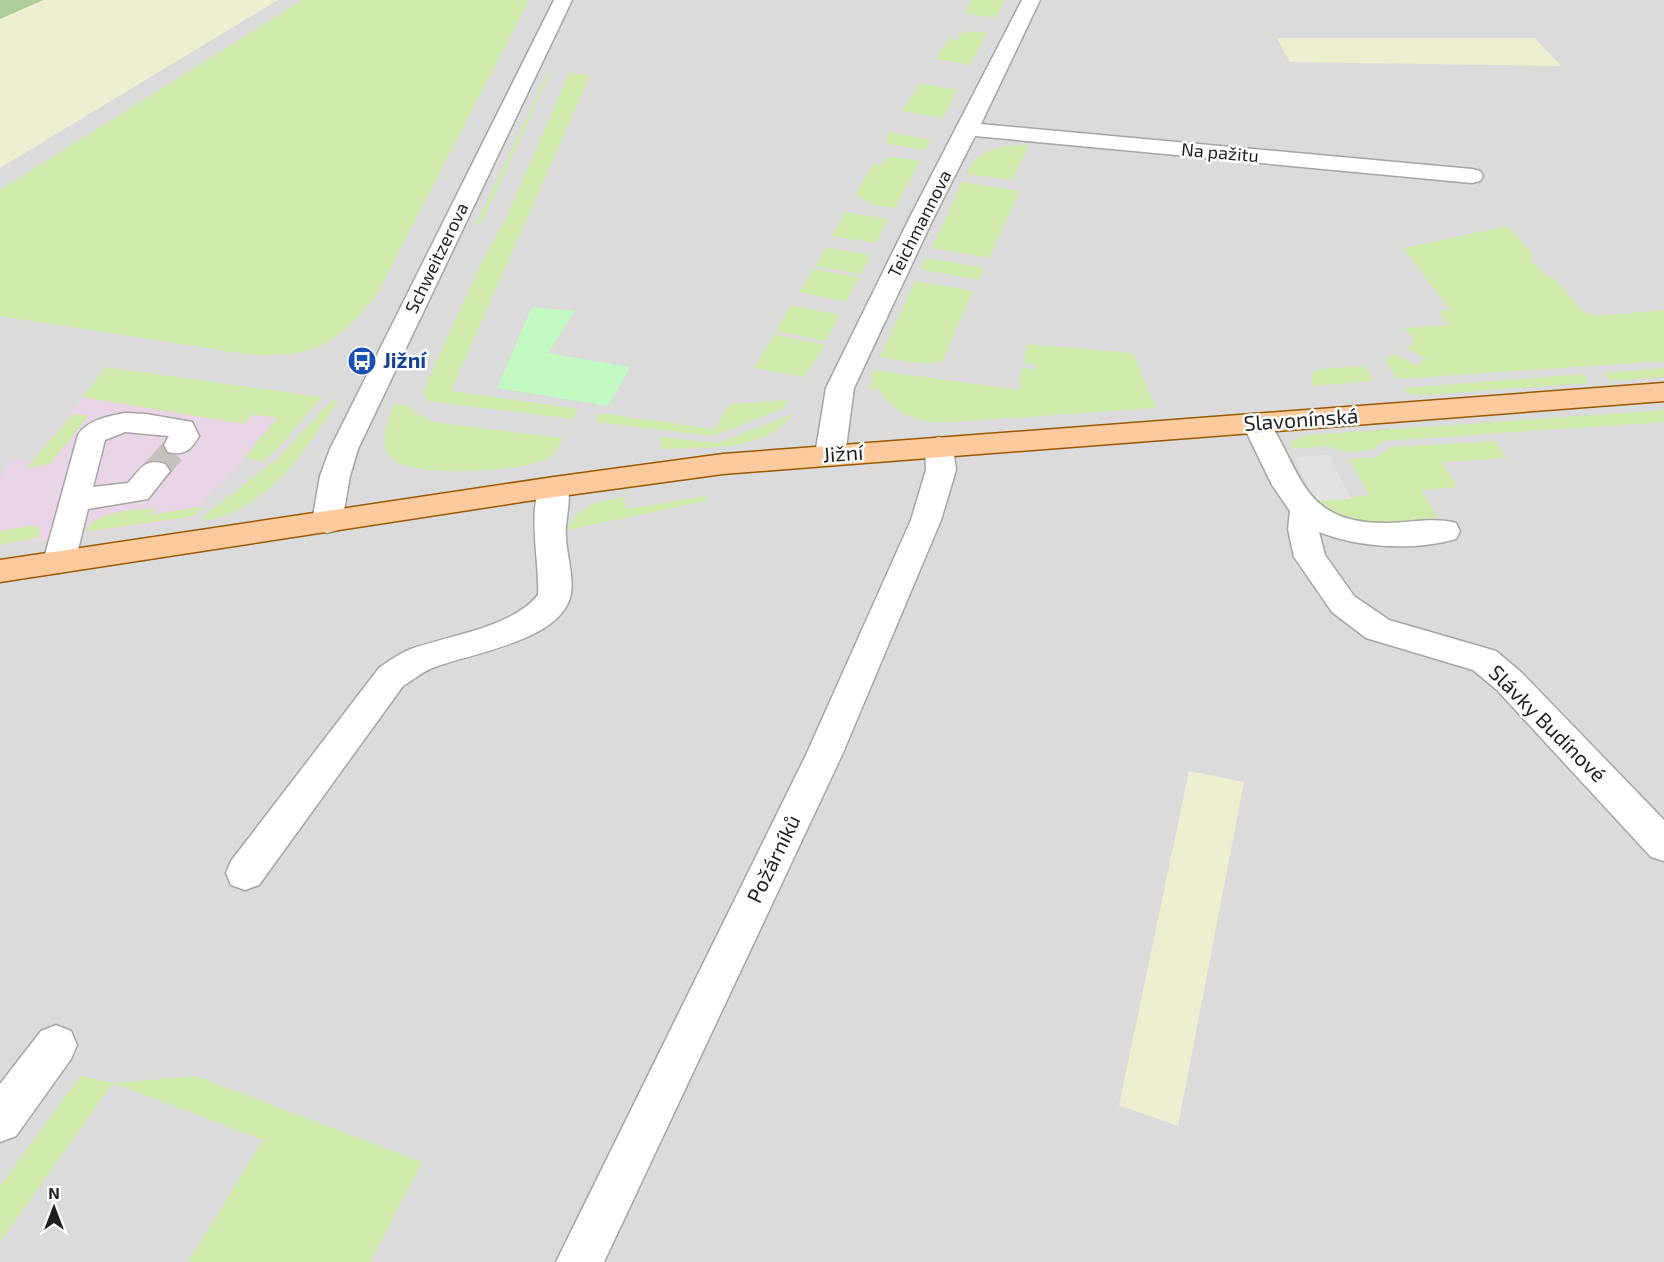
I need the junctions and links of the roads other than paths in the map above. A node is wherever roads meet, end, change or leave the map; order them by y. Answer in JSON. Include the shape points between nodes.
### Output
{"nodes":[{"id":1,"x":563,"y":0,"type":"edge"},
{"id":2,"x":1031,"y":0,"type":"edge"},
{"id":3,"x":968,"y":129,"type":"junction"},
{"id":4,"x":1472,"y":176,"type":"dead end"},
{"id":5,"x":895,"y":215,"type":"dead end"},
{"id":6,"x":921,"y":219,"type":"junction"},
{"id":7,"x":1664,"y":392,"type":"edge"},
{"id":8,"x":1256,"y":423,"type":"junction"},
{"id":9,"x":178,"y":445,"type":"dead end"},
{"id":10,"x":939,"y":447,"type":"junction"},
{"id":11,"x":830,"y":455,"type":"junction"},
{"id":12,"x":155,"y":471,"type":"tunnel mouth"},
{"id":13,"x":554,"y":487,"type":"junction"},
{"id":14,"x":76,"y":500,"type":"junction"},
{"id":15,"x":1305,"y":510,"type":"junction"},
{"id":16,"x":327,"y":522,"type":"junction"},
{"id":17,"x":1445,"y":531,"type":"dead end"},
{"id":18,"x":59,"y":562,"type":"junction"},
{"id":19,"x":0,"y":571,"type":"edge"},
{"id":20,"x":1664,"y":845,"type":"edge"},
{"id":21,"x":245,"y":873,"type":"dead end"},
{"id":22,"x":56,"y":1045,"type":"dead end"},
{"id":23,"x":0,"y":1120,"type":"edge"},
{"id":24,"x":579,"y":1262,"type":"edge"}],
"edges":[{"from":1,"to":16,"type":"street","name":"Schweitzerova","via":[[344,449]]},
{"from":2,"to":3,"type":"street","name":"Teichmannova"},
{"from":3,"to":4,"type":"street","name":"Na pažitu"},
{"from":3,"to":6,"type":"street","name":"Teichmannova"},
{"from":5,"to":6,"type":"street"},
{"from":6,"to":11,"type":"street","name":"Teichmannova","via":[[840,388]]},
{"from":7,"to":8,"type":"main road","name":"Slavonínská"},
{"from":8,"to":10,"type":"main road","name":"Slavonínská"},
{"from":8,"to":15,"type":"street","via":[[1292,494]]},
{"from":9,"to":14,"type":"street","via":[[185,436],[182,429],[124,421],[104,428],[92,435]]},
{"from":10,"to":11,"type":"main road","name":"Jižní"},
{"from":10,"to":24,"type":"street","name":"Požárníků","via":[[941,470],[926,520],[824,755]]},
{"from":11,"to":13,"type":"main road","name":"Jižní","via":[[723,464]]},
{"from":12,"to":14,"type":"street","via":[[137,492]]},
{"from":13,"to":16,"type":"main road","name":"Jižní"},
{"from":13,"to":21,"type":"street","via":[[550,536],[554,598],[542,613],[516,628],[420,659],[391,678]]},
{"from":14,"to":18,"type":"street"},
{"from":15,"to":17,"type":"street","via":[[1335,526],[1373,535]]},
{"from":15,"to":20,"type":"street","name":"Slávky Budínové","via":[[1303,529],[1310,557],[1343,604],[1378,629],[1484,660],[1509,681]]},
{"from":16,"to":18,"type":"main road","name":"Jižní"},
{"from":18,"to":19,"type":"main road","name":"Jižní"},
{"from":22,"to":23,"type":"street"}]}
